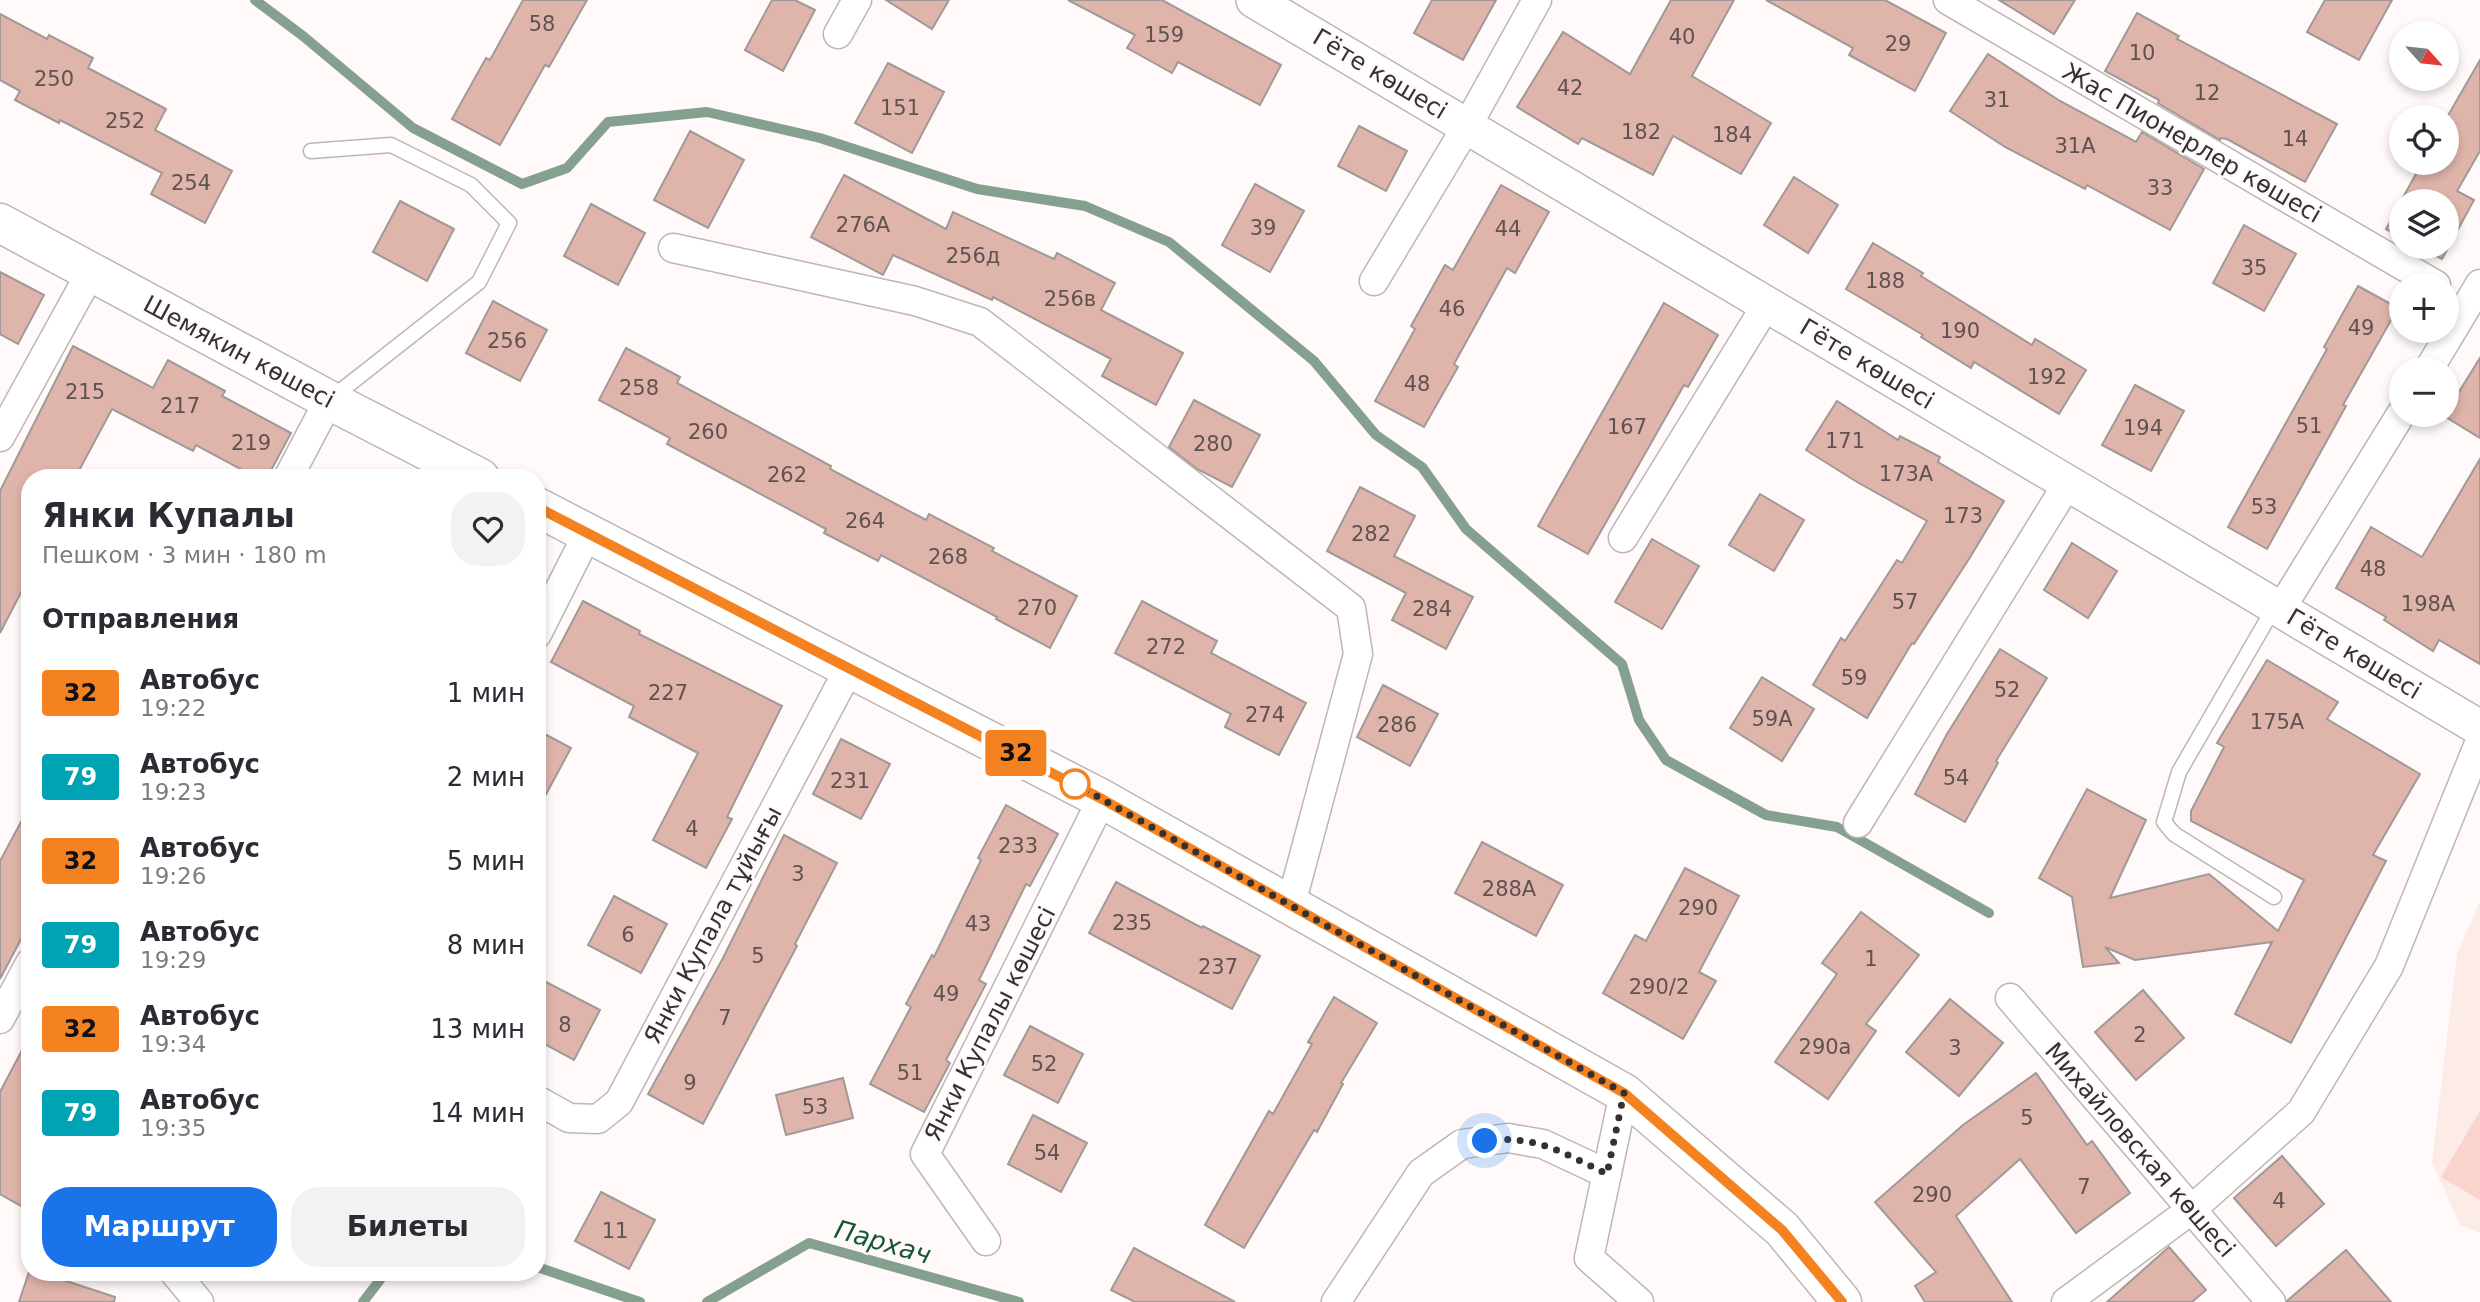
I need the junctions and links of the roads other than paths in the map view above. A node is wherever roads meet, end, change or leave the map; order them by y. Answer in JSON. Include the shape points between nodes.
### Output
{"nodes":[{"id":1,"x":858,"y":0,"type":"edge"},
{"id":2,"x":1254,"y":0,"type":"edge"},
{"id":3,"x":1536,"y":0,"type":"edge"},
{"id":4,"x":1948,"y":0,"type":"edge"},
{"id":5,"x":838,"y":34,"type":"dead end"},
{"id":6,"x":1467,"y":126,"type":"junction"},
{"id":7,"x":311,"y":151,"type":"dead end"},
{"id":8,"x":0,"y":223,"type":"edge"},
{"id":9,"x":673,"y":248,"type":"dead end"},
{"id":10,"x":91,"y":272,"type":"junction"},
{"id":11,"x":2415,"y":273,"type":"edge"},
{"id":12,"x":1374,"y":281,"type":"dead end"},
{"id":13,"x":2469,"y":298,"type":"edge"},
{"id":14,"x":1767,"y":304,"type":"junction"},
{"id":15,"x":2435,"y":357,"type":"edge"},
{"id":16,"x":329,"y":400,"type":"junction"},
{"id":17,"x":2393,"y":427,"type":"edge"},
{"id":18,"x":0,"y":437,"type":"edge"},
{"id":19,"x":293,"y":469,"type":"edge"},
{"id":20,"x":463,"y":469,"type":"edge"},
{"id":21,"x":2068,"y":484,"type":"junction"},
{"id":22,"x":546,"y":512,"type":"edge"},
{"id":23,"x":589,"y":533,"type":"junction"},
{"id":24,"x":1623,"y":538,"type":"dead end"},
{"id":25,"x":2277,"y":608,"type":"junction"},
{"id":26,"x":546,"y":617,"type":"edge"},
{"id":27,"x":850,"y":667,"type":"junction"},
{"id":28,"x":2480,"y":728,"type":"edge"},
{"id":29,"x":2480,"y":741,"type":"edge"},
{"id":30,"x":1102,"y":799,"type":"junction"},
{"id":31,"x":1857,"y":823,"type":"dead end"},
{"id":32,"x":2274,"y":897,"type":"dead end"},
{"id":33,"x":1291,"y":904,"type":"junction"},
{"id":34,"x":21,"y":980,"type":"edge"},
{"id":35,"x":2010,"y":998,"type":"dead end"},
{"id":36,"x":0,"y":1019,"type":"edge"},
{"id":37,"x":1624,"y":1093,"type":"junction"},
{"id":38,"x":546,"y":1105,"type":"edge"},
{"id":39,"x":1607,"y":1174,"type":"junction"},
{"id":40,"x":2191,"y":1210,"type":"junction"},
{"id":41,"x":986,"y":1241,"type":"dead end"},
{"id":42,"x":182,"y":1281,"type":"edge"},
{"id":43,"x":199,"y":1302,"type":"edge"},
{"id":44,"x":1336,"y":1302,"type":"edge"},
{"id":45,"x":1639,"y":1302,"type":"edge"},
{"id":46,"x":1842,"y":1302,"type":"edge"},
{"id":47,"x":2066,"y":1302,"type":"edge"},
{"id":48,"x":2271,"y":1302,"type":"edge"}],
"edges":[{"from":1,"to":5,"type":"street"},
{"from":2,"to":6,"type":"street","name":"Гёте көшесі"},
{"from":3,"to":6,"type":"street"},
{"from":4,"to":11,"type":"street","name":"Жас Пионерлер көшесі"},
{"from":6,"to":12,"type":"street"},
{"from":6,"to":14,"type":"street","name":"Гёте көшесі"},
{"from":7,"to":16,"type":"lane","via":[[391,145],[471,185],[509,223],[480,282]]},
{"from":8,"to":10,"type":"main road","name":"Шемякин көшесі"},
{"from":9,"to":33,"type":"street","via":[[915,301],[980,322],[1350,608],[1359,654]]},
{"from":10,"to":16,"type":"main road","name":"Шемякин көшесі"},
{"from":10,"to":18,"type":"street"},
{"from":13,"to":15,"type":"street"},
{"from":14,"to":21,"type":"street","name":"Гёте көшесі"},
{"from":14,"to":24,"type":"street"},
{"from":16,"to":19,"type":"street"},
{"from":16,"to":20,"type":"main road","name":"Шемякин көшесі"},
{"from":17,"to":25,"type":"street"},
{"from":21,"to":25,"type":"street","name":"Гёте көшесі"},
{"from":21,"to":31,"type":"street"},
{"from":22,"to":23,"type":"main road"},
{"from":23,"to":26,"type":"street"},
{"from":23,"to":27,"type":"main road"},
{"from":25,"to":28,"type":"street","name":"Гёте көшесі"},
{"from":25,"to":32,"type":"lane","via":[[2179,772],[2164,822],[2174,834]]},
{"from":27,"to":30,"type":"main road"},
{"from":27,"to":38,"type":"street","name":"Янки Купала тұйығы","via":[[619,1102],[598,1119],[569,1118]]},
{"from":29,"to":40,"type":"street","via":[[2389,966],[2301,1112]]},
{"from":30,"to":33,"type":"main road"},
{"from":30,"to":41,"type":"street","name":"Янки Купалы көшесі","via":[[925,1154]]},
{"from":33,"to":37,"type":"main road"},
{"from":34,"to":36,"type":"street"},
{"from":35,"to":40,"type":"street","name":"Михайловская көшесі"},
{"from":37,"to":39,"type":"street"},
{"from":37,"to":46,"type":"main road","via":[[1782,1230]]},
{"from":39,"to":44,"type":"street","via":[[1544,1144],[1508,1138],[1462,1144],[1422,1173]]},
{"from":39,"to":45,"type":"street","via":[[1589,1258]]},
{"from":40,"to":47,"type":"street"},
{"from":40,"to":48,"type":"street","name":"Михайловская көшесі"},
{"from":42,"to":43,"type":"street"}]}
